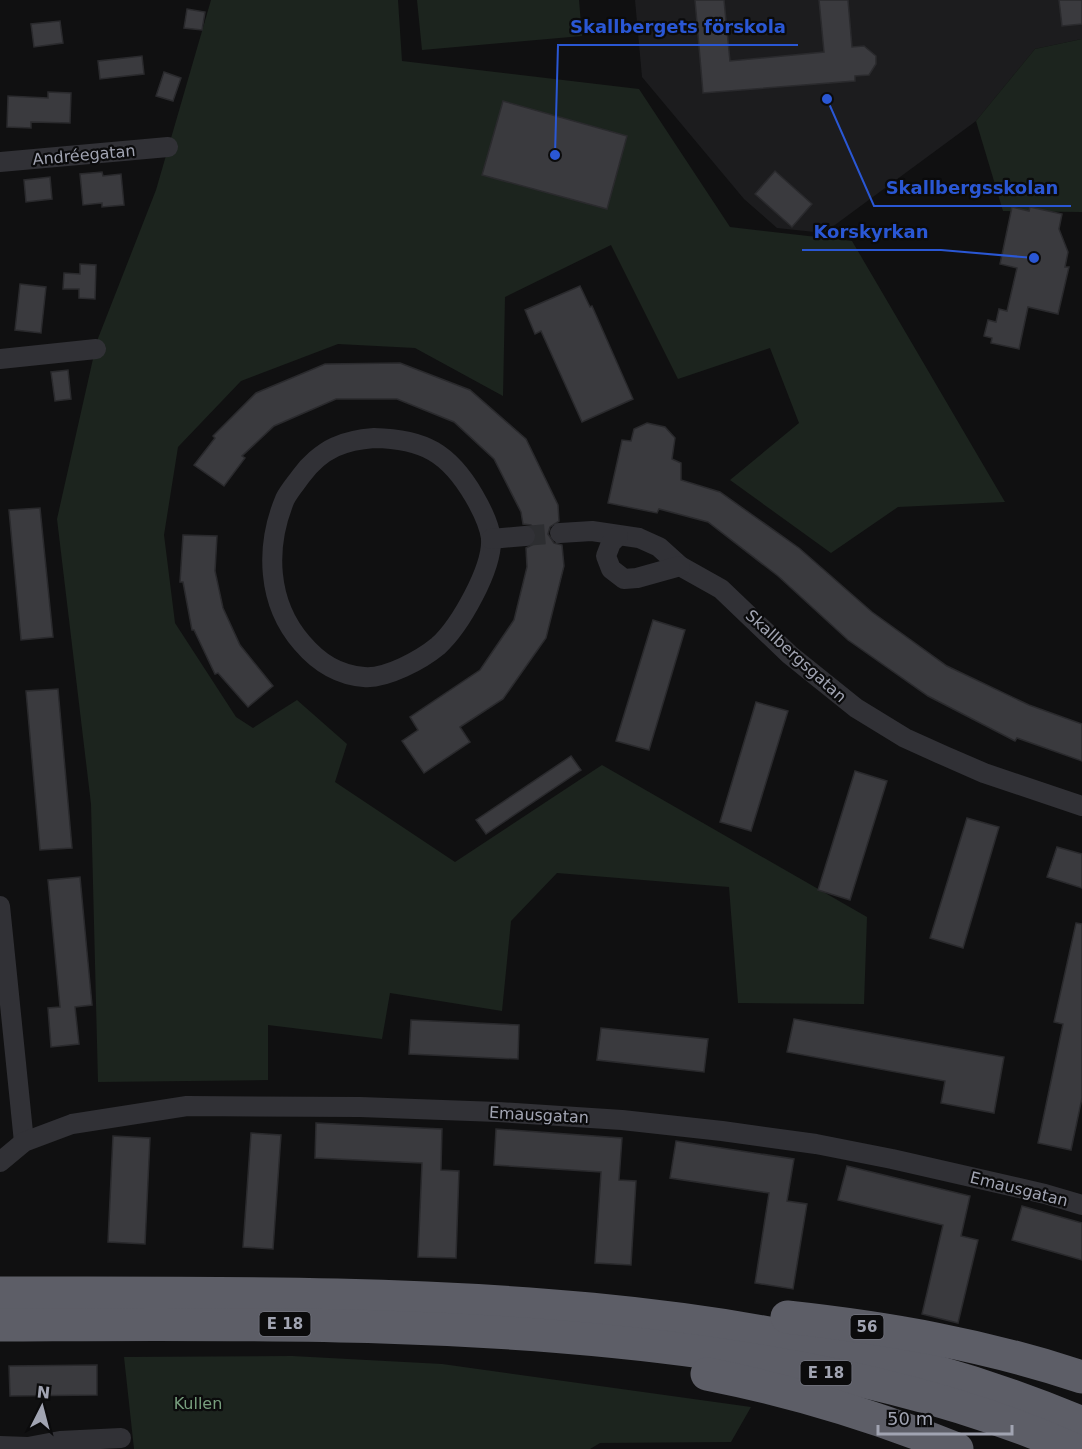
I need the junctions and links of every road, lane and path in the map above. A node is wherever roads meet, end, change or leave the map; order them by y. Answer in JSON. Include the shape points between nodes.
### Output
{"nodes":[{"id":1,"x":168,"y":147,"type":"dead end"},
{"id":2,"x":0,"y":162,"type":"edge"},
{"id":3,"x":96,"y":349,"type":"dead end"},
{"id":4,"x":0,"y":359,"type":"edge"},
{"id":5,"x":560,"y":532,"type":"tunnel mouth"},
{"id":6,"x":525,"y":536,"type":"tunnel mouth"},
{"id":7,"x":618,"y":536,"type":"junction"},
{"id":8,"x":491,"y":539,"type":"junction"},
{"id":9,"x":680,"y":566,"type":"junction"},
{"id":10,"x":1082,"y":806,"type":"edge"},
{"id":11,"x":0,"y":906,"type":"edge"},
{"id":12,"x":24,"y":1142,"type":"junction"},
{"id":13,"x":0,"y":1162,"type":"edge"},
{"id":14,"x":1082,"y":1205,"type":"edge"},
{"id":15,"x":0,"y":1293,"type":"edge"},
{"id":16,"x":652,"y":1317,"type":"junction"},
{"id":17,"x":0,"y":1325,"type":"edge"},
{"id":18,"x":570,"y":1337,"type":"junction"},
{"id":19,"x":1082,"y":1377,"type":"edge"},
{"id":20,"x":1082,"y":1423,"type":"edge"},
{"id":21,"x":121,"y":1438,"type":"dead end"},
{"id":22,"x":0,"y":1446,"type":"edge"},
{"id":23,"x":28,"y":1448,"type":"edge"},
{"id":24,"x":957,"y":1449,"type":"edge"},
{"id":25,"x":1073,"y":1449,"type":"edge"}],
"edges":[{"from":1,"to":2,"type":"street","name":"Andréegatan"},
{"from":3,"to":4,"type":"street"},
{"from":5,"to":7,"type":"street","name":"Skallbergsgatan","via":[[592,531]]},
{"from":6,"to":8,"type":"street"},
{"from":7,"to":9,"type":"street","name":"Skallbergsgatan","via":[[639,538],[659,548]]},
{"from":7,"to":9,"type":"street","via":[[606,556],[611,569],[624,579]]},
{"from":8,"to":8,"type":"street","via":[[476,498],[462,476],[441,455],[400,438],[355,440],[333,448],[309,466],[286,496],[271,559],[279,607],[296,636],[328,667],[346,675],[382,675],[438,646],[455,626],[478,591]]},
{"from":9,"to":10,"type":"street","name":"Skallbergsgatan","via":[[721,589],[790,655],[866,714],[905,738],[984,773]]},
{"from":11,"to":12,"type":"street"},
{"from":12,"to":13,"type":"street","name":"Emausgatan"},
{"from":12,"to":14,"type":"street","name":"Emausgatan","via":[[72,1124],[187,1106],[498,1112],[622,1120],[816,1144]]},
{"from":15,"to":16,"type":"highway","number":"E 18","via":[[389,1298],[550,1306]]},
{"from":16,"to":19,"type":"highway","number":"56","via":[[670,1304],[877,1328],[959,1342]]},
{"from":16,"to":20,"type":"highway","number":"E 18","via":[[760,1332],[896,1361],[1035,1403]]},
{"from":17,"to":18,"type":"highway","number":"E 18","via":[[327,1325]]},
{"from":18,"to":24,"type":"highway","via":[[588,1355],[770,1387],[831,1404]]},
{"from":18,"to":25,"type":"highway","number":"E 18","via":[[762,1361],[881,1385],[975,1413]]},
{"from":21,"to":23,"type":"street","via":[[60,1441]]},
{"from":22,"to":23,"type":"street"}]}
